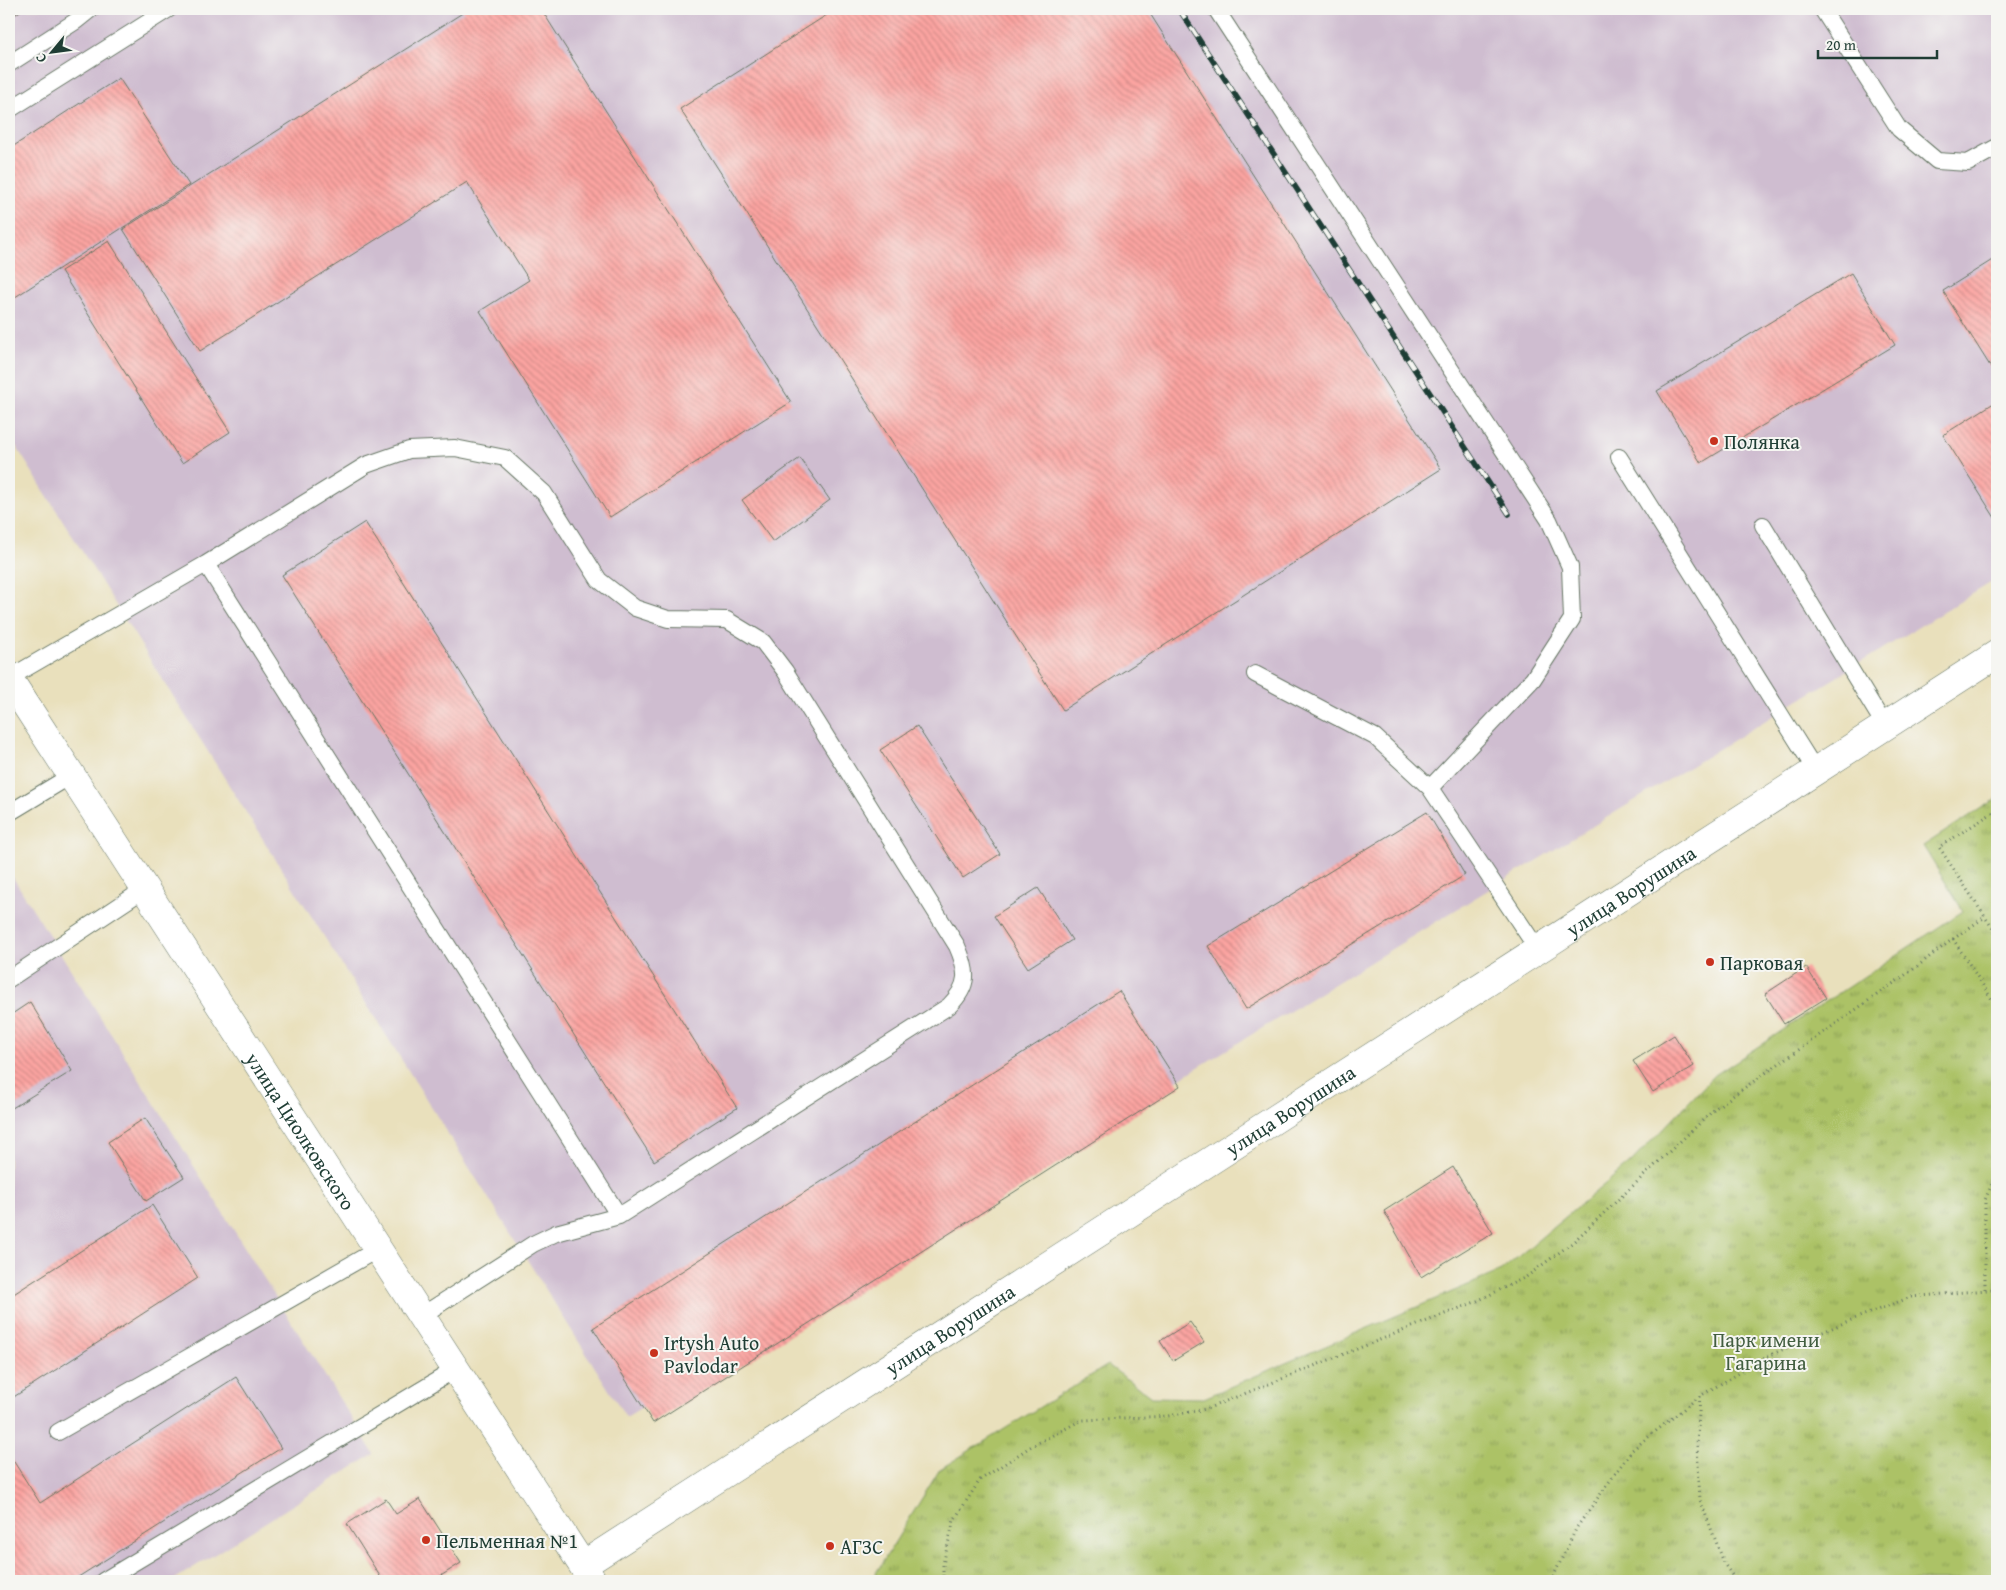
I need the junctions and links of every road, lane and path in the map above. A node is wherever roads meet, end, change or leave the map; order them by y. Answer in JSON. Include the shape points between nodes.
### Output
{"nodes":[{"id":1,"x":91,"y":9,"type":"edge"},
{"id":2,"x":169,"y":9,"type":"edge"},
{"id":3,"x":1216,"y":9,"type":"edge"},
{"id":4,"x":1822,"y":9,"type":"edge"},
{"id":5,"x":9,"y":64,"type":"edge"},
{"id":6,"x":9,"y":110,"type":"edge"},
{"id":7,"x":1997,"y":147,"type":"edge"},
{"id":8,"x":1619,"y":457,"type":"dead end"},
{"id":9,"x":1763,"y":525,"type":"dead end"},
{"id":10,"x":206,"y":564,"type":"junction"},
{"id":11,"x":1997,"y":654,"type":"edge"},
{"id":12,"x":1254,"y":674,"type":"dead end"},
{"id":13,"x":9,"y":678,"type":"edge"},
{"id":14,"x":1886,"y":726,"type":"junction"},
{"id":15,"x":1816,"y":771,"type":"junction"},
{"id":16,"x":72,"y":775,"type":"junction"},
{"id":17,"x":1430,"y":788,"type":"junction"},
{"id":18,"x":1997,"y":810,"type":"edge"},
{"id":19,"x":9,"y":813,"type":"edge"},
{"id":20,"x":146,"y":888,"type":"junction"},
{"id":21,"x":1986,"y":917,"type":"junction"},
{"id":22,"x":1997,"y":935,"type":"edge"},
{"id":23,"x":1953,"y":939,"type":"junction"},
{"id":24,"x":1538,"y":950,"type":"junction"},
{"id":25,"x":9,"y":979,"type":"edge"},
{"id":26,"x":1997,"y":1007,"type":"edge"},
{"id":27,"x":1997,"y":1172,"type":"edge"},
{"id":28,"x":619,"y":1216,"type":"junction"},
{"id":29,"x":378,"y":1249,"type":"junction"},
{"id":30,"x":1985,"y":1288,"type":"junction"},
{"id":31,"x":1997,"y":1289,"type":"edge"},
{"id":32,"x":421,"y":1316,"type":"junction"},
{"id":33,"x":456,"y":1369,"type":"junction"},
{"id":34,"x":1700,"y":1396,"type":"junction"},
{"id":35,"x":58,"y":1432,"type":"dead end"},
{"id":36,"x":588,"y":1573,"type":"edge"},
{"id":37,"x":103,"y":1581,"type":"edge"},
{"id":38,"x":943,"y":1581,"type":"edge"},
{"id":39,"x":1551,"y":1581,"type":"edge"},
{"id":40,"x":1736,"y":1581,"type":"edge"}],
"edges":[{"from":1,"to":5,"type":"lane"},
{"from":2,"to":6,"type":"lane"},
{"from":3,"to":17,"type":"lane","via":[[1549,520],[1570,567],[1572,619],[1533,679]]},
{"from":4,"to":7,"type":"lane","via":[[1899,129],[1937,161],[1968,163]]},
{"from":8,"to":15,"type":"lane"},
{"from":9,"to":14,"type":"lane"},
{"from":10,"to":13,"type":"lane"},
{"from":10,"to":28,"type":"lane"},
{"from":10,"to":28,"type":"lane","via":[[366,465],[409,450],[456,448],[505,458],[544,493],[599,580],[635,608],[668,619],[728,620],[763,642],[790,680],[957,946],[966,980],[960,995],[949,1006]]},
{"from":11,"to":14,"type":"street","name":"улица Ворушина"},
{"from":12,"to":17,"type":"lane","via":[[1375,737]]},
{"from":13,"to":16,"type":"street","name":"улица Циолковского"},
{"from":14,"to":15,"type":"street","name":"улица Ворушина"},
{"from":15,"to":24,"type":"street","name":"улица Ворушина"},
{"from":16,"to":19,"type":"lane"},
{"from":16,"to":20,"type":"street","name":"улица Циолковского"},
{"from":17,"to":24,"type":"lane"},
{"from":18,"to":21,"type":"path","via":[[1940,847]]},
{"from":20,"to":25,"type":"lane"},
{"from":20,"to":29,"type":"street","name":"улица Циолковского"},
{"from":21,"to":22,"type":"path"},
{"from":21,"to":23,"type":"path"},
{"from":23,"to":26,"type":"path"},
{"from":23,"to":38,"type":"path","via":[[1717,1107],[1572,1243],[1526,1277],[1475,1302],[1206,1409],[1168,1416],[1082,1420],[1022,1453],[980,1480],[954,1520],[943,1564]]},
{"from":24,"to":36,"type":"street","name":"улица Ворушина"},
{"from":27,"to":30,"type":"path","via":[[1985,1200]]},
{"from":28,"to":32,"type":"lane","via":[[556,1233],[534,1244]]},
{"from":29,"to":32,"type":"street","name":"улица Циолковского"},
{"from":29,"to":35,"type":"lane"},
{"from":30,"to":31,"type":"path"},
{"from":30,"to":34,"type":"path","via":[[1912,1297],[1770,1355]]},
{"from":32,"to":33,"type":"street","name":"улица Циолковского"},
{"from":33,"to":36,"type":"street","name":"улица Циолковского"},
{"from":33,"to":37,"type":"lane"},
{"from":34,"to":39,"type":"path","via":[[1632,1450],[1577,1527]]},
{"from":34,"to":40,"type":"path","via":[[1696,1445],[1700,1500],[1726,1565]]}]}
